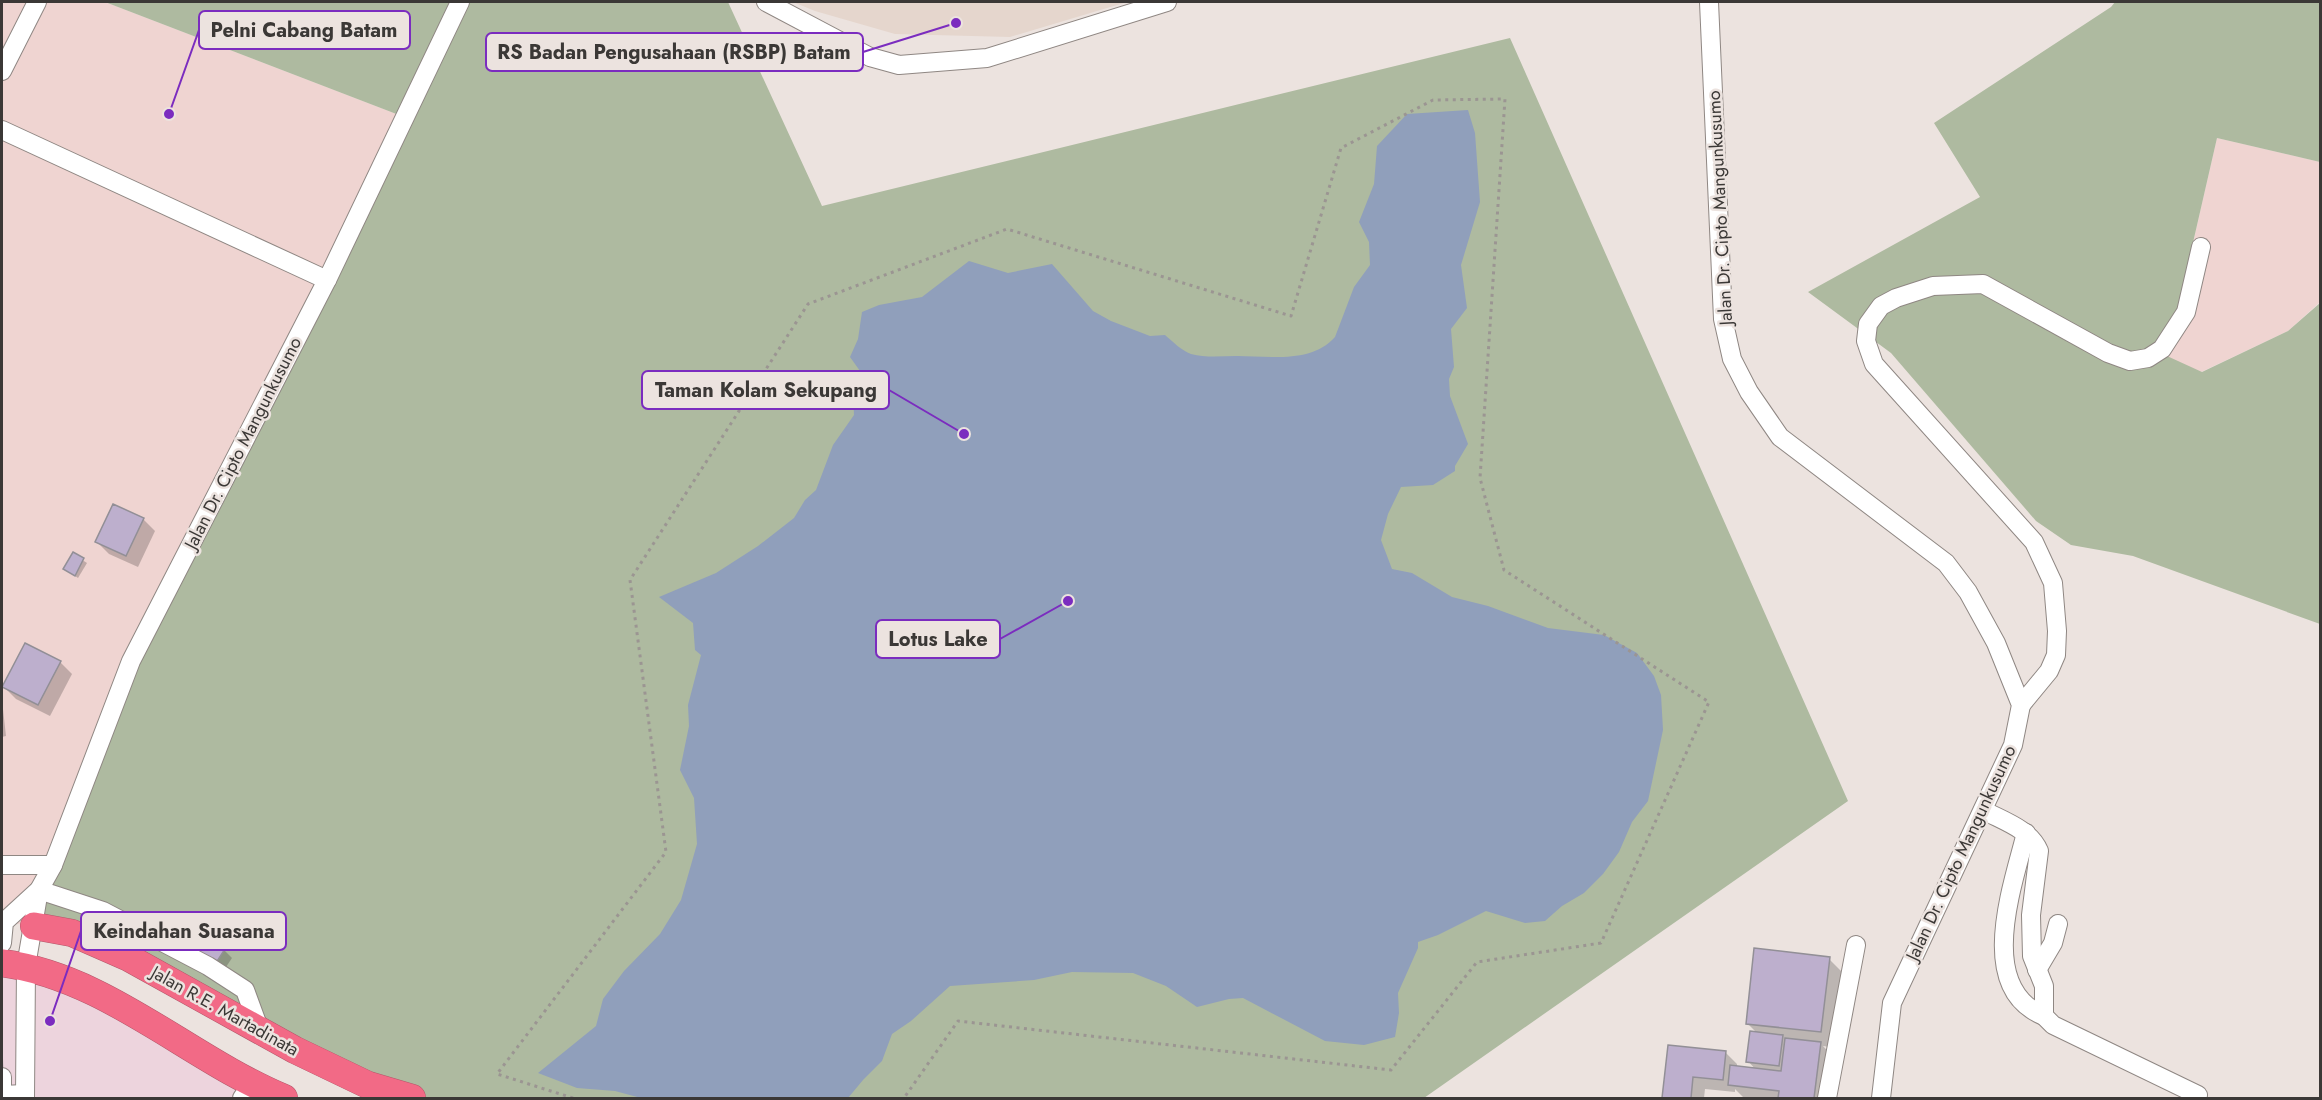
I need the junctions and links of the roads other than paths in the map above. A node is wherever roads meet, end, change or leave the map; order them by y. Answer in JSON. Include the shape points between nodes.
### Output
{"nodes":[{"id":1,"x":37,"y":2,"type":"edge"},
{"id":2,"x":460,"y":2,"type":"edge"},
{"id":3,"x":766,"y":2,"type":"edge"},
{"id":4,"x":1167,"y":2,"type":"edge"},
{"id":5,"x":1710,"y":2,"type":"edge"},
{"id":6,"x":2,"y":70,"type":"edge"},
{"id":7,"x":2,"y":130,"type":"edge"},
{"id":8,"x":2200,"y":247,"type":"dead end"},
{"id":9,"x":327,"y":279,"type":"junction"},
{"id":10,"x":2021,"y":705,"type":"junction"},
{"id":11,"x":1983,"y":810,"type":"junction"},
{"id":12,"x":2026,"y":833,"type":"junction"},
{"id":13,"x":2,"y":865,"type":"edge"},
{"id":14,"x":53,"y":865,"type":"junction"},
{"id":15,"x":39,"y":890,"type":"junction"},
{"id":16,"x":3,"y":922,"type":"edge"},
{"id":17,"x":2058,"y":924,"type":"dead end"},
{"id":18,"x":34,"y":926,"type":"junction"},
{"id":19,"x":2,"y":943,"type":"edge"},
{"id":20,"x":1856,"y":945,"type":"dead end"},
{"id":21,"x":14,"y":965,"type":"edge"},
{"id":22,"x":2037,"y":970,"type":"junction"},
{"id":23,"x":2044,"y":1016,"type":"junction"},
{"id":24,"x":260,"y":1031,"type":"junction"},
{"id":25,"x":2,"y":1077,"type":"edge"},
{"id":26,"x":246,"y":1091,"type":"edge"},
{"id":27,"x":2198,"y":1095,"type":"dead end"},
{"id":28,"x":25,"y":1096,"type":"edge"},
{"id":29,"x":2,"y":1097,"type":"edge"},
{"id":30,"x":284,"y":1098,"type":"edge"},
{"id":31,"x":412,"y":1098,"type":"edge"},
{"id":32,"x":1827,"y":1098,"type":"edge"},
{"id":33,"x":1881,"y":1098,"type":"edge"}],
"edges":[{"from":1,"to":6,"type":"street"},
{"from":2,"to":9,"type":"street","name":"Jalan Dr. Cipto Mangunkusumo"},
{"from":3,"to":4,"type":"street","via":[[870,57],[899,64],[987,58]]},
{"from":5,"to":10,"type":"street","name":"Jalan Dr. Cipto Mangunkusumo","via":[[1723,319],[1732,359],[1780,437],[1946,563],[1968,592],[1996,643]]},
{"from":7,"to":9,"type":"street"},
{"from":8,"to":10,"type":"street","via":[[2186,312],[2162,349],[2148,358],[2130,361],[2108,353],[1983,284],[1933,286],[1896,298],[1881,306],[1868,324],[1866,341],[1874,364],[2034,542],[2053,583],[2056,655],[2049,671]]},
{"from":9,"to":14,"type":"street","name":"Jalan Dr. Cipto Mangunkusumo","via":[[131,661]]},
{"from":10,"to":11,"type":"street","name":"Jalan Dr. Cipto Mangunkusumo","via":[[2013,745]]},
{"from":11,"to":12,"type":"street"},
{"from":11,"to":33,"type":"street","name":"Jalan Dr. Cipto Mangunkusumo","via":[[1892,1003]]},
{"from":12,"to":22,"type":"street","via":[[2039,850],[2031,915],[2032,956]]},
{"from":12,"to":23,"type":"street","via":[[2006,914],[2004,958],[2007,980],[2025,1002]]},
{"from":13,"to":14,"type":"street"},
{"from":14,"to":15,"type":"street","name":"Jalan Dr. Cipto Mangunkusumo"},
{"from":15,"to":16,"type":"street","name":"Jalan Dr. Cipto Mangunkusumo"},
{"from":15,"to":18,"type":"street","name":"Jalan Dr. Cipto Mangunkusumo"},
{"from":15,"to":24,"type":"street","via":[[102,911],[208,966],[245,990]]},
{"from":16,"to":18,"type":"street","name":"Jalan R.E. Martadinata"},
{"from":16,"to":19,"type":"street"},
{"from":17,"to":22,"type":"street","via":[[2053,944]]},
{"from":18,"to":21,"type":"street","name":"Jalan Dr. Cipto Mangunkusumo"},
{"from":18,"to":24,"type":"highway","name":"Jalan R.E. Martadinata","via":[[72,933],[129,958]]},
{"from":20,"to":32,"type":"street"},
{"from":21,"to":26,"type":"highway","via":[[64,978],[105,997]]},
{"from":21,"to":28,"type":"street","name":"Jalan Dr. Cipto Mangunkusumo"},
{"from":22,"to":23,"type":"street","via":[[2044,986]]},
{"from":23,"to":27,"type":"street","via":[[2052,1025]]},
{"from":24,"to":31,"type":"highway","name":"Jalan R.E. Martadinata","via":[[368,1085]]},
{"from":25,"to":29,"type":"street"},
{"from":26,"to":30,"type":"highway"},
{"from":28,"to":29,"type":"street"}]}
